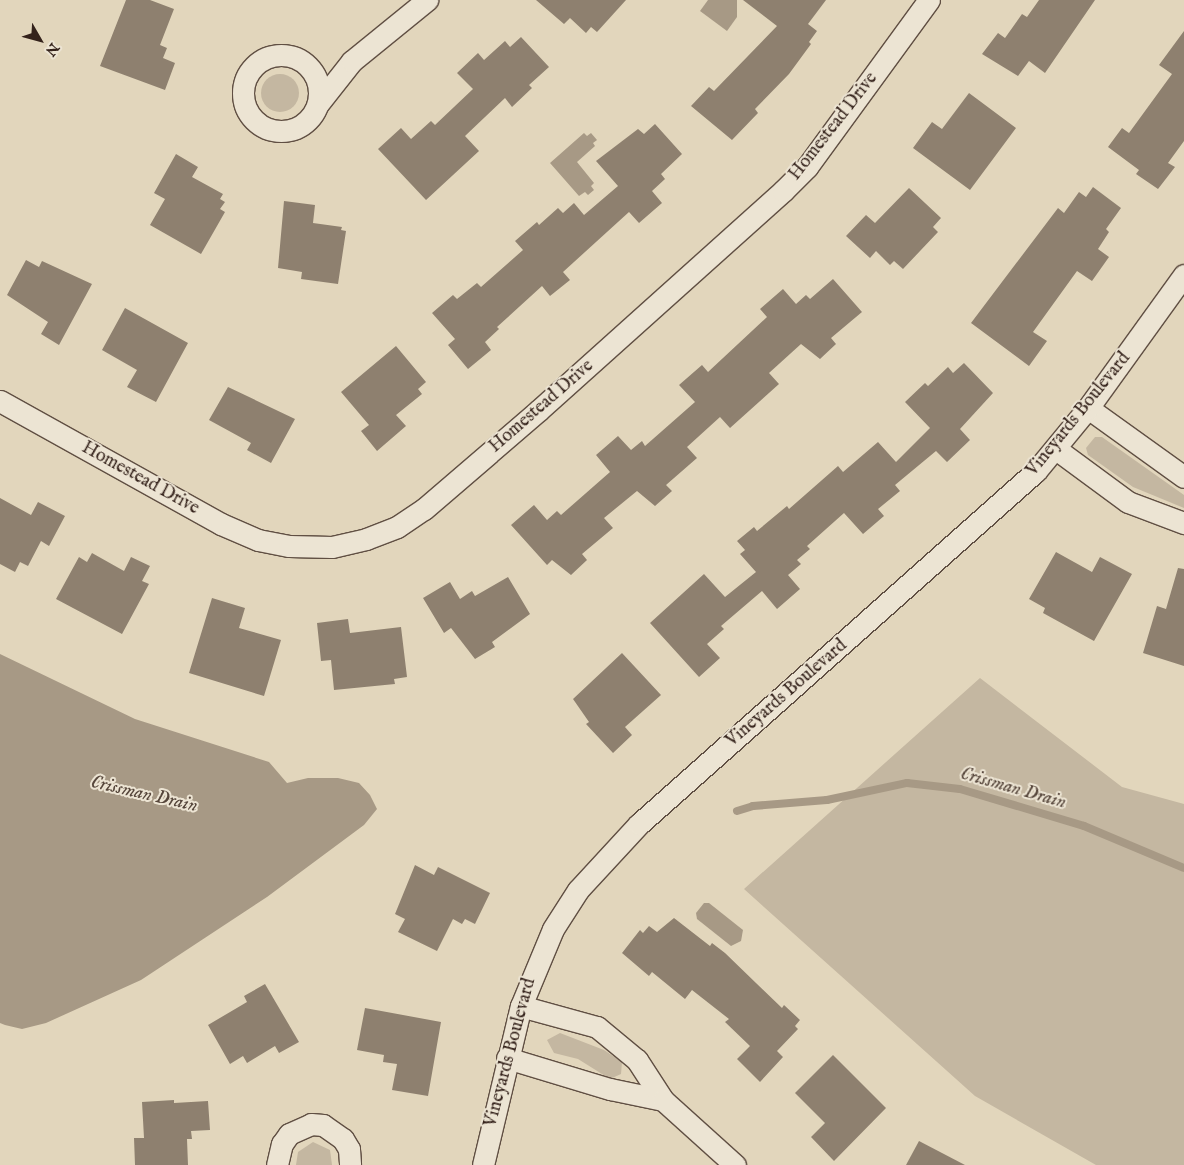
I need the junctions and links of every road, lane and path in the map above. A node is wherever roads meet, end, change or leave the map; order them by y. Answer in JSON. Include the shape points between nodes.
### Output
{"nodes":[{"id":1,"x":427,"y":0,"type":"edge"},
{"id":2,"x":929,"y":0,"type":"edge"},
{"id":3,"x":301,"y":60,"type":"junction"},
{"id":4,"x":352,"y":61,"type":"junction"},
{"id":5,"x":318,"y":104,"type":"junction"},
{"id":6,"x":1184,"y":275,"type":"edge"},
{"id":7,"x":0,"y":401,"type":"edge"},
{"id":8,"x":1088,"y":408,"type":"junction"},
{"id":9,"x":1056,"y":449,"type":"junction"},
{"id":10,"x":1184,"y":477,"type":"edge"},
{"id":11,"x":1184,"y":523,"type":"edge"},
{"id":12,"x":521,"y":1006,"type":"junction"},
{"id":13,"x":507,"y":1058,"type":"junction"},
{"id":14,"x":663,"y":1100,"type":"junction"},
{"id":15,"x":351,"y":1164,"type":"edge"},
{"id":16,"x":277,"y":1165,"type":"edge"},
{"id":17,"x":482,"y":1165,"type":"edge"},
{"id":18,"x":735,"y":1165,"type":"edge"}],
"edges":[{"from":1,"to":4,"type":"street"},
{"from":2,"to":7,"type":"street","name":"Homestead Drive","via":[[807,167],[784,192],[446,491],[397,526],[366,539],[332,546],[289,546],[258,540],[222,524]]},
{"from":3,"to":4,"type":"street","via":[[325,64]]},
{"from":3,"to":5,"type":"street","via":[[316,79]]},
{"from":3,"to":5,"type":"street","via":[[277,55],[260,62],[247,76],[244,101],[257,122],[280,131],[303,124]]},
{"from":4,"to":5,"type":"street"},
{"from":6,"to":8,"type":"street","name":"Vineyards Boulevard"},
{"from":8,"to":9,"type":"street","name":"Vineyards Boulevard"},
{"from":8,"to":10,"type":"street"},
{"from":9,"to":11,"type":"street","via":[[1128,502]]},
{"from":9,"to":12,"type":"street","name":"Vineyards Boulevard","via":[[1000,506],[612,850],[578,890],[553,929]]},
{"from":12,"to":13,"type":"street","name":"Vineyards Boulevard"},
{"from":12,"to":14,"type":"street","via":[[597,1027],[637,1060]]},
{"from":13,"to":14,"type":"street","via":[[610,1089]]},
{"from":13,"to":17,"type":"street","name":"Vineyards Boulevard"},
{"from":14,"to":18,"type":"street"},
{"from":15,"to":16,"type":"street","via":[[343,1139],[323,1125],[311,1124],[289,1134],[282,1144]]}]}
